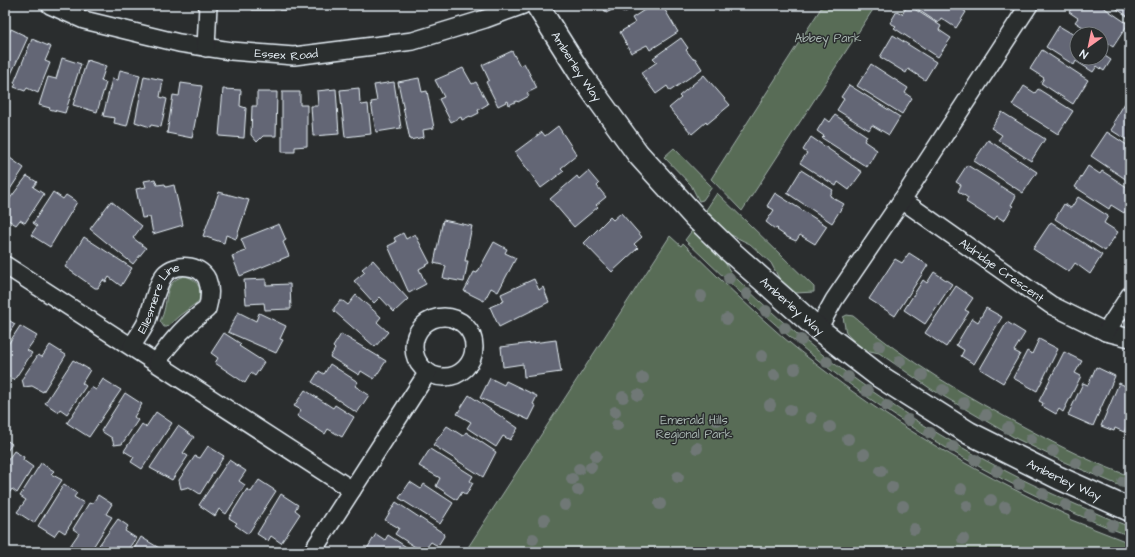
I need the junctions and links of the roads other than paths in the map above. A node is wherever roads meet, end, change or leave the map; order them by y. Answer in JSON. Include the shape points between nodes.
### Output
{"nodes":[{"id":1,"x":50,"y":5,"type":"edge"},
{"id":2,"x":208,"y":5,"type":"edge"},
{"id":3,"x":523,"y":5,"type":"edge"},
{"id":4,"x":537,"y":5,"type":"edge"},
{"id":5,"x":1029,"y":5,"type":"edge"},
{"id":6,"x":206,"y":48,"type":"junction"},
{"id":7,"x":902,"y":200,"type":"junction"},
{"id":8,"x":5,"y":265,"type":"edge"},
{"id":9,"x":1130,"y":295,"type":"edge"},
{"id":10,"x":818,"y":329,"type":"junction"},
{"id":11,"x":1106,"y":332,"type":"junction"},
{"id":12,"x":1130,"y":338,"type":"edge"},
{"id":13,"x":132,"y":346,"type":"junction"},
{"id":14,"x":157,"y":362,"type":"junction"},
{"id":15,"x":428,"y":372,"type":"dead end"},
{"id":16,"x":352,"y":490,"type":"junction"},
{"id":17,"x":1130,"y":510,"type":"edge"},
{"id":18,"x":312,"y":552,"type":"edge"}],
"edges":[{"from":1,"to":6,"type":"street","name":"Essex Road","via":[[84,20]]},
{"from":2,"to":6,"type":"street"},
{"from":3,"to":6,"type":"street","name":"Essex Road","via":[[413,41],[294,56]]},
{"from":4,"to":10,"type":"street","name":"Amberley Way","via":[[583,78],[638,154],[695,217]]},
{"from":5,"to":7,"type":"street"},
{"from":7,"to":10,"type":"street","via":[[834,300]]},
{"from":7,"to":11,"type":"street","name":"Aldridge Crescent","via":[[1051,305]]},
{"from":8,"to":13,"type":"street","name":"Ellesmere Line"},
{"from":9,"to":11,"type":"street"},
{"from":10,"to":17,"type":"street","name":"Amberley Way","via":[[879,376],[969,432],[1059,478]]},
{"from":11,"to":12,"type":"street","name":"Aldridge Crescent"},
{"from":13,"to":14,"type":"street","name":"Ellesmere Line"},
{"from":13,"to":14,"type":"street","name":"Ellesmere Line","via":[[146,322],[164,275],[183,266],[200,271],[206,278],[209,288],[210,299],[207,309],[193,318],[171,340]]},
{"from":14,"to":16,"type":"street","name":"Ellesmere Line"},
{"from":15,"to":16,"type":"street"},
{"from":16,"to":18,"type":"street"}]}
